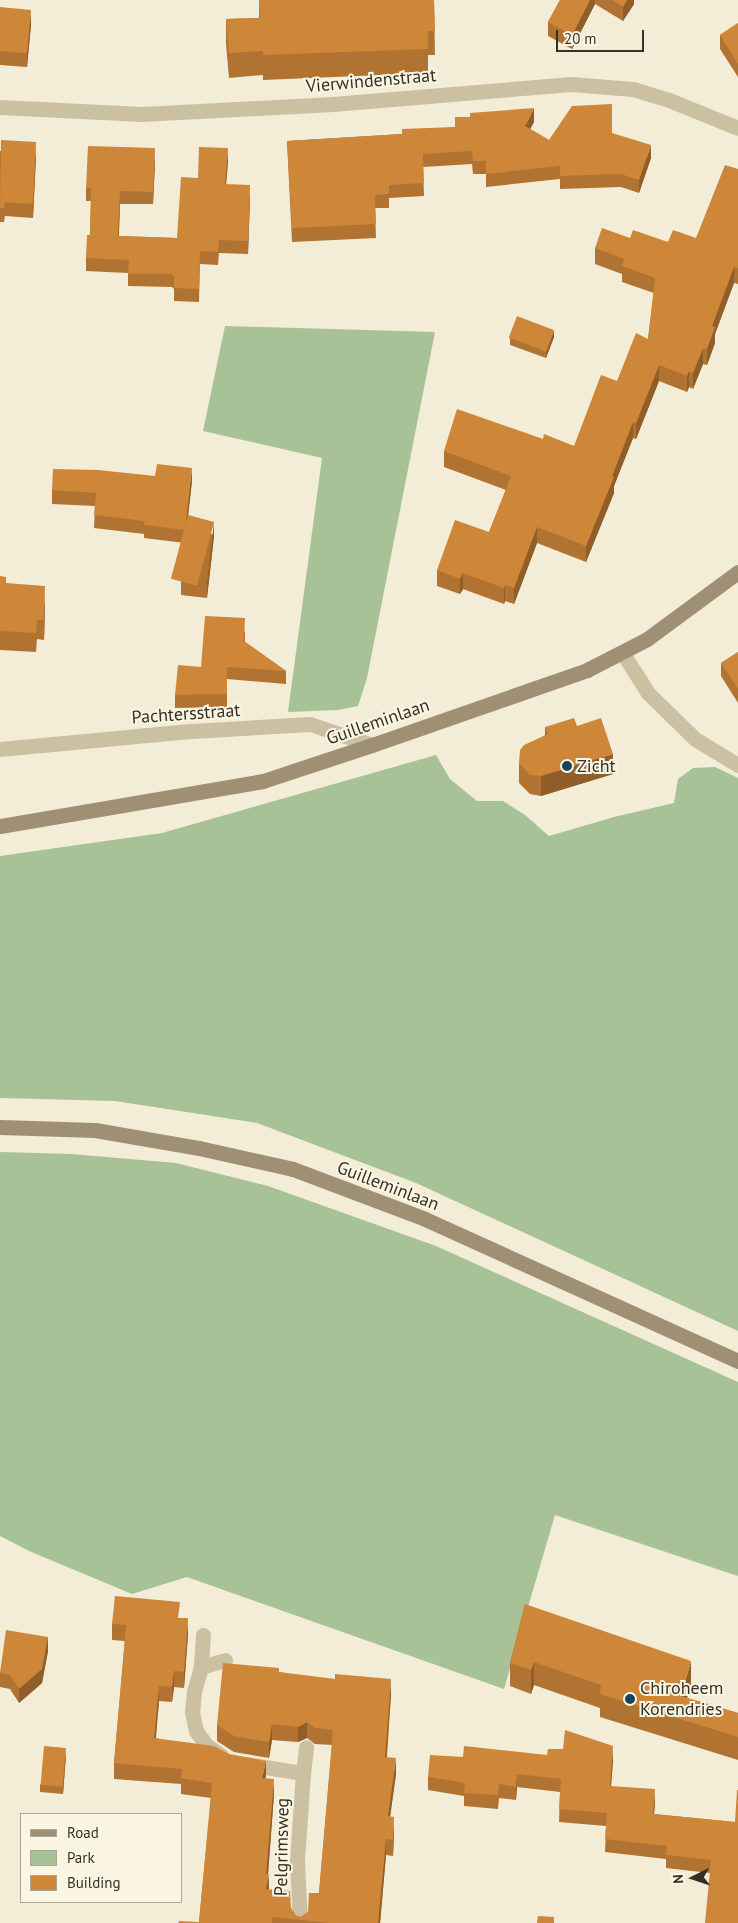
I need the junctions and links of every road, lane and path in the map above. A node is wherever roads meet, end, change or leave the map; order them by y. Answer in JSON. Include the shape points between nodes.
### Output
{"nodes":[{"id":1,"x":0,"y":107,"type":"edge"},
{"id":2,"x":738,"y":128,"type":"edge"},
{"id":3,"x":738,"y":572,"type":"edge"},
{"id":4,"x":622,"y":652,"type":"junction"},
{"id":5,"x":372,"y":745,"type":"junction"},
{"id":6,"x":0,"y":749,"type":"edge"},
{"id":7,"x":738,"y":765,"type":"edge"},
{"id":8,"x":0,"y":826,"type":"edge"},
{"id":9,"x":0,"y":1127,"type":"edge"},
{"id":10,"x":738,"y":1362,"type":"edge"},
{"id":11,"x":203,"y":1635,"type":"dead end"},
{"id":12,"x":225,"y":1660,"type":"dead end"},
{"id":13,"x":201,"y":1668,"type":"junction"},
{"id":14,"x":306,"y":1747,"type":"dead end"},
{"id":15,"x":303,"y":1772,"type":"junction"},
{"id":16,"x":300,"y":1923,"type":"edge"}],
"edges":[{"from":1,"to":2,"type":"street","name":"Vierwindenstraat","via":[[142,114],[333,104],[571,84],[633,90],[669,100]]},
{"from":3,"to":4,"type":"main road","name":"Guilleminlaan","via":[[647,639]]},
{"from":4,"to":5,"type":"main road","name":"Guilleminlaan","via":[[587,670]]},
{"from":4,"to":7,"type":"street","via":[[648,693],[695,739]]},
{"from":5,"to":6,"type":"street","name":"Pachtersstraat","via":[[310,724],[192,731]]},
{"from":5,"to":8,"type":"main road","name":"Guilleminlaan","via":[[263,781]]},
{"from":9,"to":10,"type":"main road","name":"Guilleminlaan","via":[[95,1130],[293,1169],[425,1220]]},
{"from":11,"to":13,"type":"street"},
{"from":12,"to":13,"type":"street"},
{"from":13,"to":15,"type":"street","via":[[192,1712],[196,1731],[206,1745],[231,1761]]},
{"from":14,"to":15,"type":"street","name":"Pelgrimsweg"},
{"from":15,"to":16,"type":"street","name":"Pelgrimsweg","via":[[297,1861]]}]}
